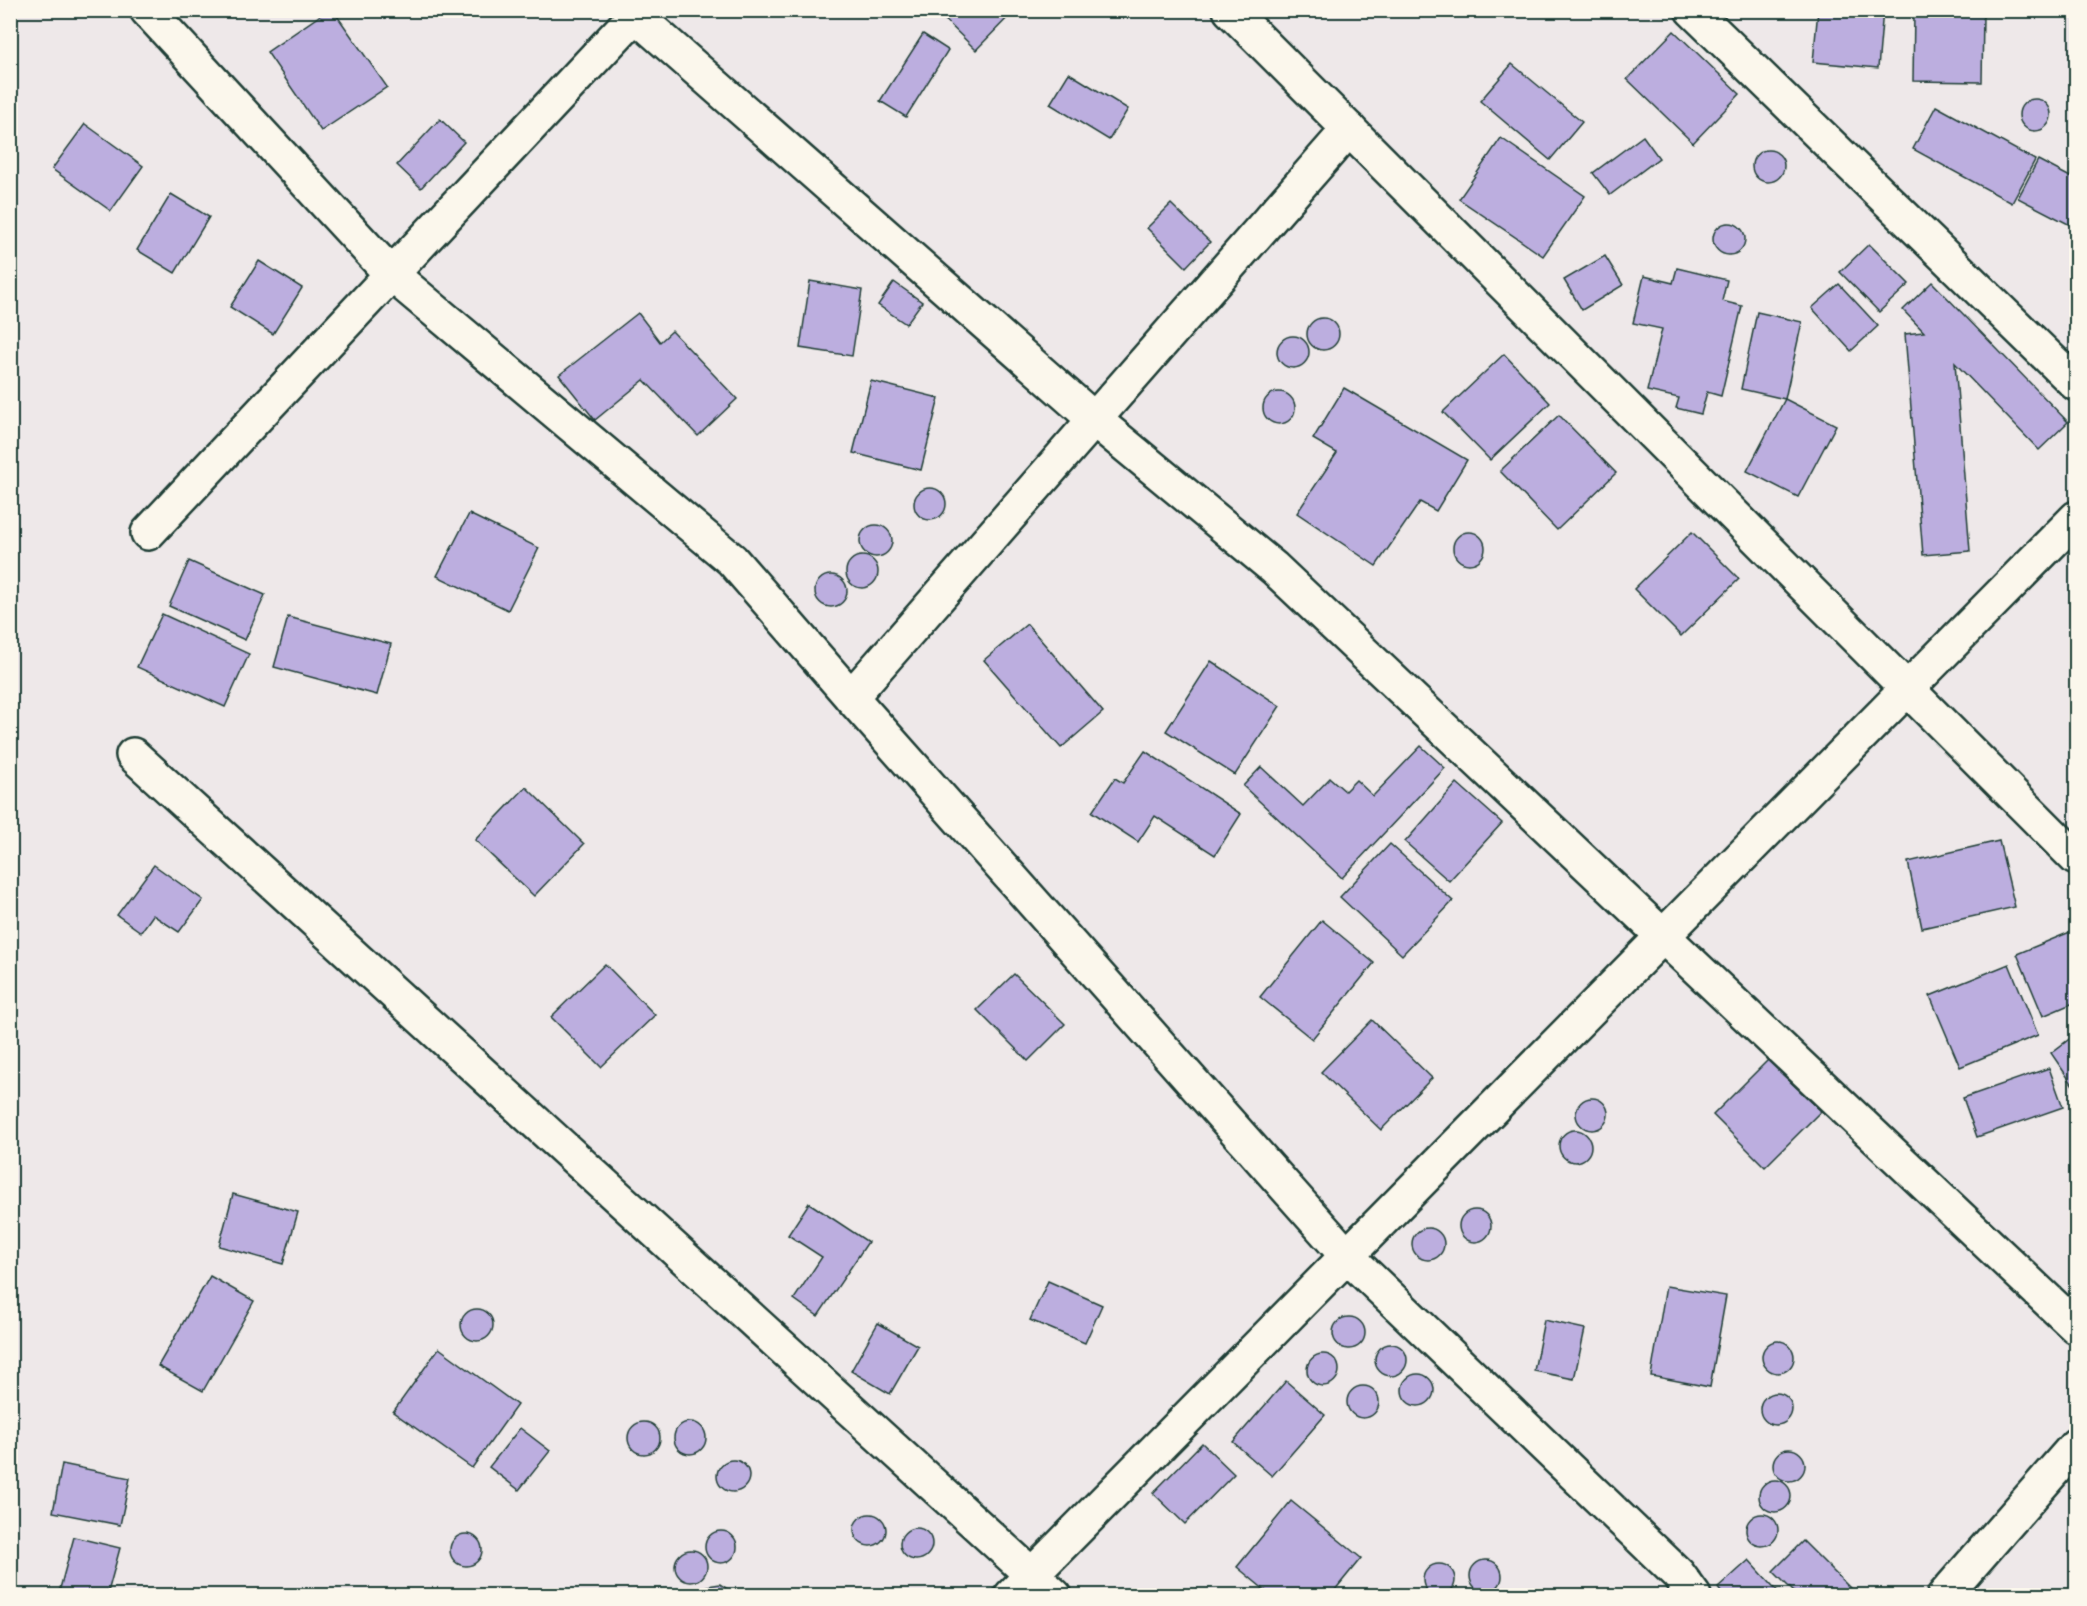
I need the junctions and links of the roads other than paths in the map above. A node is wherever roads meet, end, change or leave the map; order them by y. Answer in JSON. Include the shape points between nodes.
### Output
{"nodes":[{"id":1,"x":147,"y":10,"type":"edge"},
{"id":2,"x":1230,"y":10,"type":"edge"},
{"id":3,"x":1692,"y":10,"type":"edge"},
{"id":4,"x":637,"y":13,"type":"edge"},
{"id":5,"x":1349,"y":129,"type":"junction"},
{"id":6,"x":390,"y":273,"type":"junction"},
{"id":7,"x":2076,"y":384,"type":"edge"},
{"id":8,"x":1095,"y":420,"type":"junction"},
{"id":9,"x":2076,"y":518,"type":"edge"},
{"id":10,"x":148,"y":533,"type":"dead end"},
{"id":11,"x":1908,"y":689,"type":"junction"},
{"id":12,"x":851,"y":697,"type":"junction"},
{"id":13,"x":133,"y":755,"type":"dead end"},
{"id":14,"x":2076,"y":858,"type":"edge"},
{"id":15,"x":1664,"y":936,"type":"junction"},
{"id":16,"x":1347,"y":1256,"type":"junction"},
{"id":17,"x":2076,"y":1327,"type":"edge"},
{"id":18,"x":2076,"y":1445,"type":"edge"},
{"id":19,"x":1033,"y":1589,"type":"edge"},
{"id":20,"x":1694,"y":1596,"type":"edge"},
{"id":21,"x":1944,"y":1596,"type":"edge"}],
"edges":[{"from":1,"to":6,"type":"street"},
{"from":2,"to":5,"type":"street"},
{"from":3,"to":7,"type":"street"},
{"from":4,"to":6,"type":"street"},
{"from":4,"to":8,"type":"street"},
{"from":5,"to":8,"type":"street"},
{"from":5,"to":11,"type":"street"},
{"from":6,"to":10,"type":"street"},
{"from":6,"to":12,"type":"street","via":[[732,560]]},
{"from":8,"to":12,"type":"street"},
{"from":8,"to":15,"type":"street","via":[[1274,568]]},
{"from":9,"to":11,"type":"street"},
{"from":11,"to":14,"type":"street"},
{"from":11,"to":15,"type":"street"},
{"from":12,"to":16,"type":"street"},
{"from":13,"to":19,"type":"street"},
{"from":15,"to":16,"type":"street"},
{"from":15,"to":17,"type":"street"},
{"from":16,"to":19,"type":"street"},
{"from":16,"to":20,"type":"street","via":[[1669,1566]]},
{"from":18,"to":21,"type":"street"}]}
